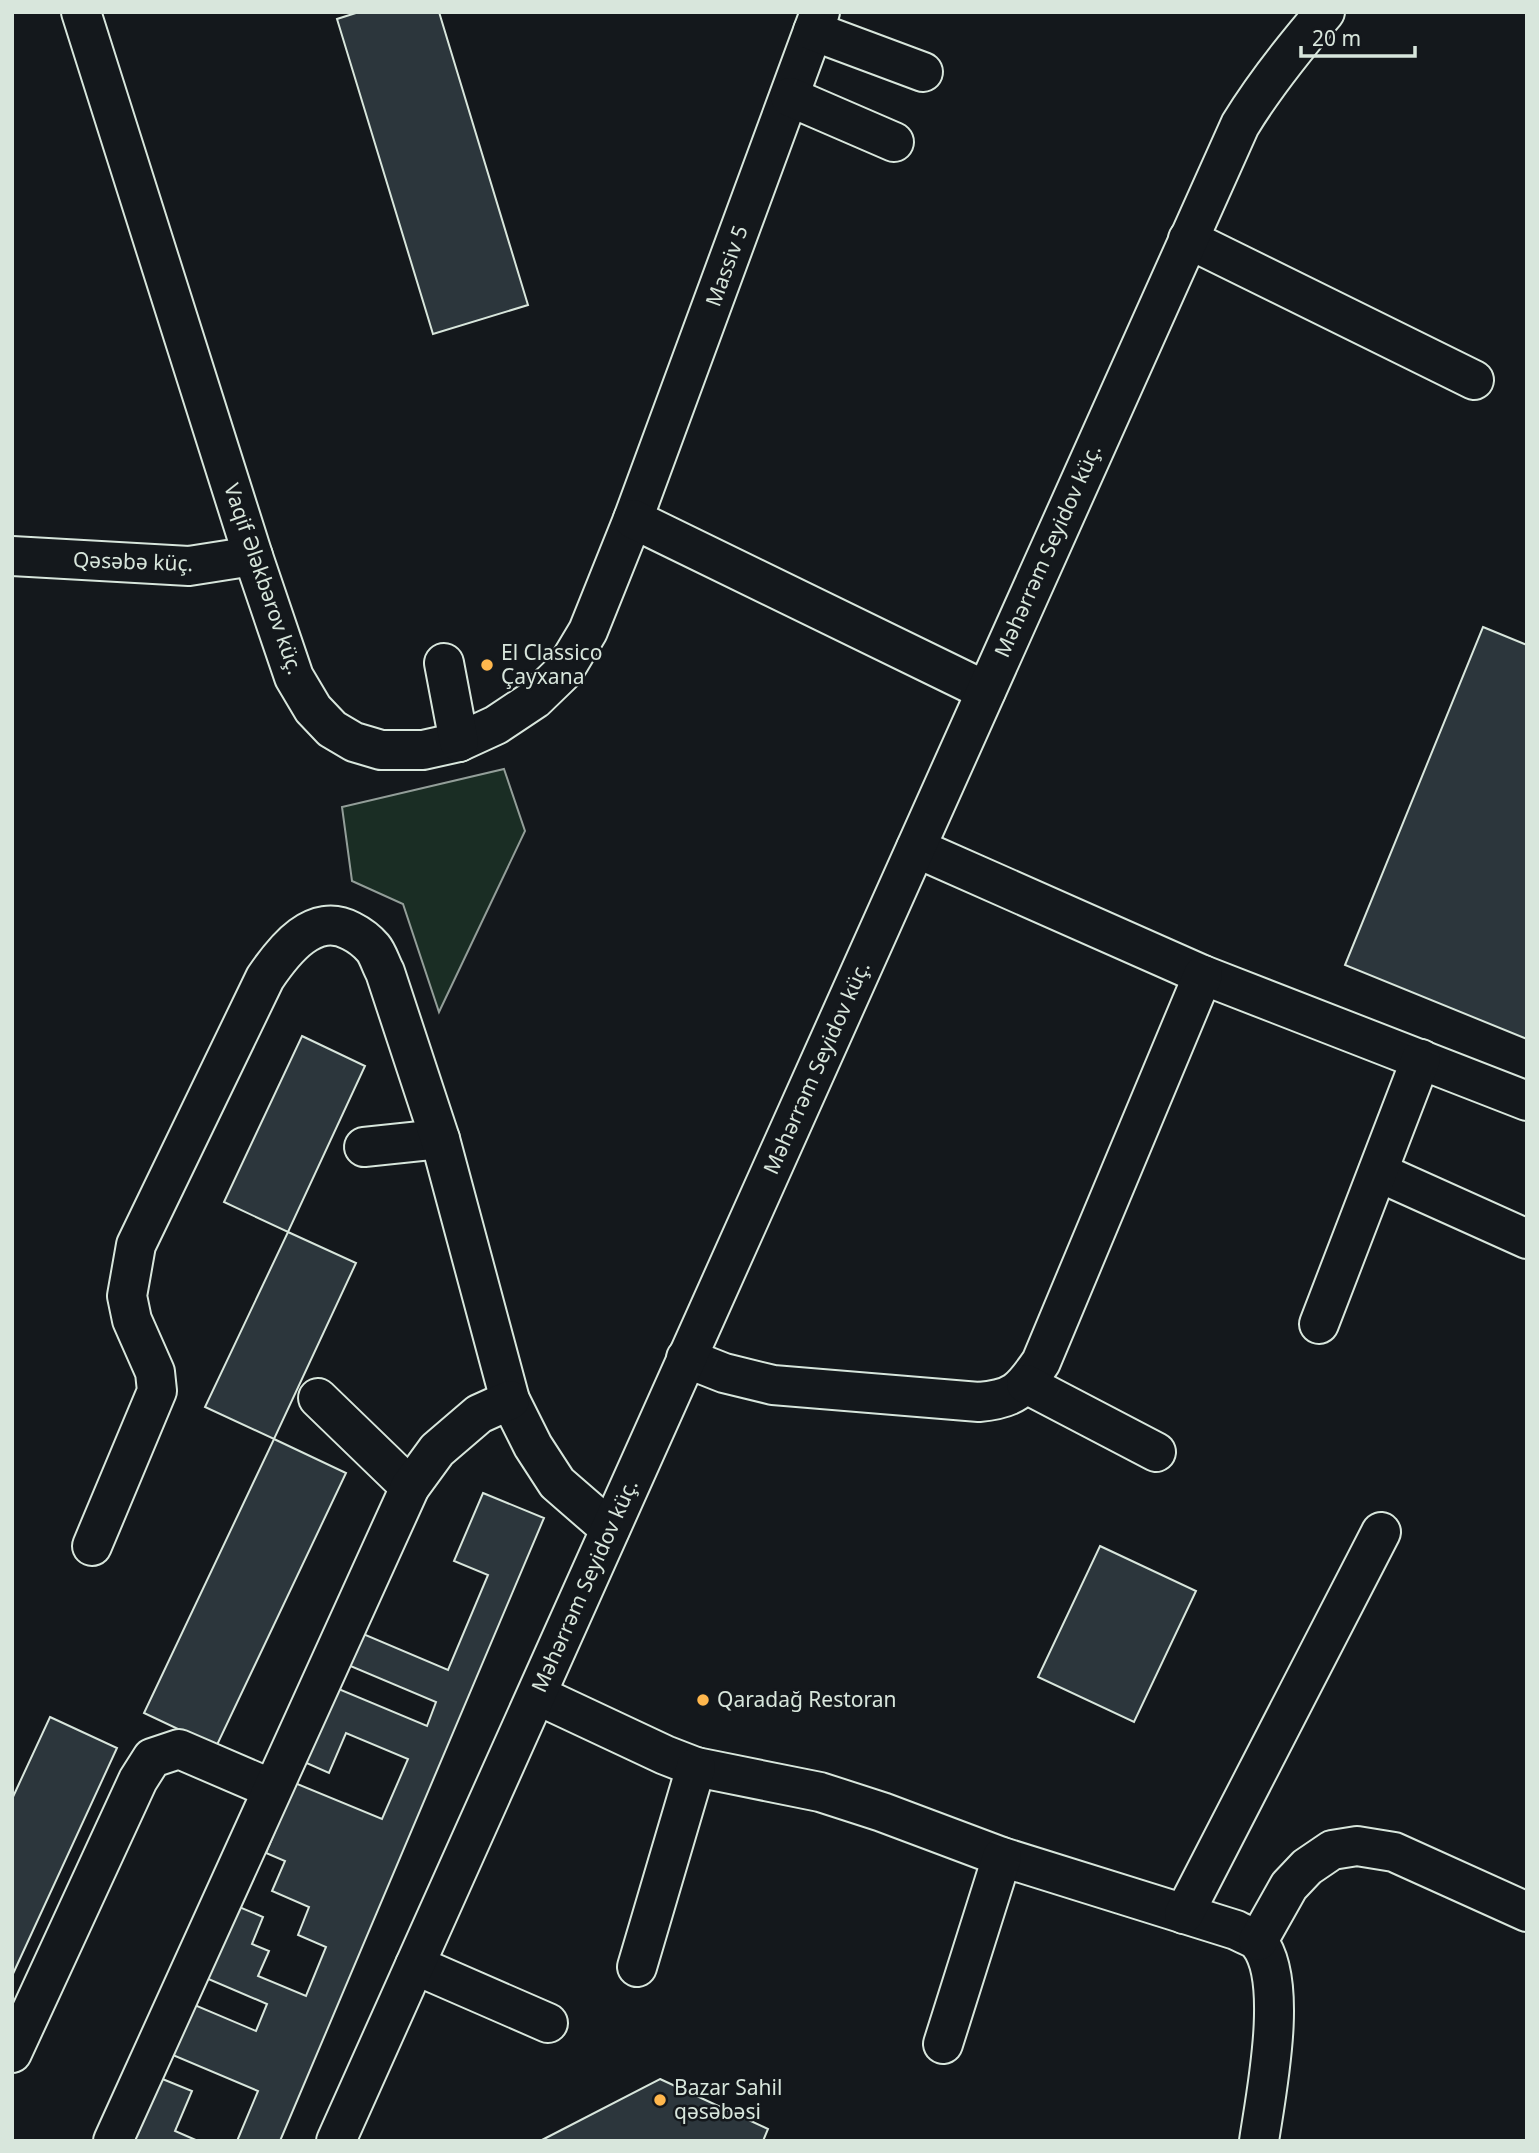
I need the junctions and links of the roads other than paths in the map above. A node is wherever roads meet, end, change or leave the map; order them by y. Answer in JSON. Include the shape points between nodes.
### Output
{"nodes":[{"id":1,"x":81,"y":12,"type":"edge"},
{"id":2,"x":1325,"y":12,"type":"edge"},
{"id":3,"x":816,"y":22,"type":"edge"},
{"id":4,"x":923,"y":72,"type":"dead end"},
{"id":5,"x":790,"y":97,"type":"junction"},
{"id":6,"x":894,"y":142,"type":"dead end"},
{"id":7,"x":1188,"y":239,"type":"junction"},
{"id":8,"x":1474,"y":380,"type":"dead end"},
{"id":9,"x":633,"y":519,"type":"junction"},
{"id":10,"x":12,"y":556,"type":"edge"},
{"id":11,"x":253,"y":556,"type":"junction"},
{"id":12,"x":444,"y":663,"type":"dead end"},
{"id":13,"x":986,"y":691,"type":"junction"},
{"id":14,"x":459,"y":742,"type":"junction"},
{"id":15,"x":916,"y":848,"type":"junction"},
{"id":16,"x":1203,"y":975,"type":"junction"},
{"id":17,"x":1421,"y":1059,"type":"junction"},
{"id":18,"x":1527,"y":1101,"type":"edge"},
{"id":19,"x":440,"y":1139,"type":"junction"},
{"id":20,"x":364,"y":1147,"type":"dead end"},
{"id":21,"x":1378,"y":1172,"type":"junction"},
{"id":22,"x":1527,"y":1239,"type":"edge"},
{"id":23,"x":1319,"y":1324,"type":"dead end"},
{"id":24,"x":687,"y":1358,"type":"junction"},
{"id":25,"x":1026,"y":1384,"type":"junction"},
{"id":26,"x":318,"y":1398,"type":"dead end"},
{"id":27,"x":510,"y":1400,"type":"junction"},
{"id":28,"x":1156,"y":1452,"type":"dead end"},
{"id":29,"x":410,"y":1487,"type":"junction"},
{"id":30,"x":610,"y":1529,"type":"junction"},
{"id":31,"x":1381,"y":1532,"type":"dead end"},
{"id":32,"x":92,"y":1546,"type":"dead end"},
{"id":33,"x":537,"y":1695,"type":"junction"},
{"id":34,"x":696,"y":1767,"type":"junction"},
{"id":35,"x":272,"y":1789,"type":"junction"},
{"id":36,"x":1002,"y":1857,"type":"junction"},
{"id":37,"x":1527,"y":1912,"type":"edge"},
{"id":38,"x":1184,"y":1914,"type":"junction"},
{"id":39,"x":1258,"y":1941,"type":"junction"},
{"id":40,"x":415,"y":1965,"type":"junction"},
{"id":41,"x":637,"y":1967,"type":"dead end"},
{"id":42,"x":548,"y":2023,"type":"dead end"},
{"id":43,"x":943,"y":2044,"type":"dead end"},
{"id":44,"x":12,"y":2053,"type":"edge"},
{"id":45,"x":113,"y":2141,"type":"edge"},
{"id":46,"x":336,"y":2141,"type":"edge"},
{"id":47,"x":1259,"y":2141,"type":"edge"}],
"edges":[{"from":1,"to":11,"type":"street","name":"Vaqif Ələkbərov küç."},
{"from":2,"to":7,"type":"street","name":"Məhərrəm Seyidov küç.","via":[[1291,51],[1240,125]]},
{"from":3,"to":4,"type":"street"},
{"from":3,"to":5,"type":"street","name":"Massiv 5"},
{"from":5,"to":6,"type":"street"},
{"from":5,"to":9,"type":"street","name":"Massiv 5"},
{"from":7,"to":8,"type":"street"},
{"from":7,"to":13,"type":"street","name":"Məhərrəm Seyidov küç."},
{"from":9,"to":13,"type":"street"},
{"from":9,"to":14,"type":"street","name":"Vaqif Ələkbərov küç.","via":[[588,631],[564,671],[535,699]]},
{"from":10,"to":11,"type":"street","name":"Qəsəbə küç.","via":[[189,566]]},
{"from":11,"to":14,"type":"street","name":"Vaqif Ələkbərov küç.","via":[[295,677],[313,709],[332,729],[381,750],[423,750]]},
{"from":12,"to":14,"type":"street"},
{"from":13,"to":15,"type":"street","name":"Məhərrəm Seyidov küç."},
{"from":15,"to":16,"type":"street"},
{"from":15,"to":24,"type":"street","name":"Məhərrəm Seyidov küç."},
{"from":16,"to":17,"type":"street"},
{"from":16,"to":25,"type":"street","via":[[1041,1362]]},
{"from":17,"to":18,"type":"street"},
{"from":17,"to":21,"type":"street"},
{"from":19,"to":20,"type":"street"},
{"from":19,"to":27,"type":"street"},
{"from":19,"to":32,"type":"street","via":[[374,948],[339,925],[320,926],[301,936],[265,978],[136,1245],[127,1296],[132,1321],[155,1372],[157,1391]]},
{"from":21,"to":22,"type":"street"},
{"from":21,"to":23,"type":"street"},
{"from":24,"to":25,"type":"street","via":[[773,1385],[965,1401],[1005,1399]]},
{"from":24,"to":30,"type":"street","name":"Məhərrəm Seyidov küç."},
{"from":25,"to":28,"type":"street"},
{"from":26,"to":29,"type":"street"},
{"from":27,"to":29,"type":"street","via":[[479,1414],[437,1450]]},
{"from":27,"to":30,"type":"street","via":[[557,1483]]},
{"from":29,"to":35,"type":"street"},
{"from":30,"to":33,"type":"street","name":"Məhərrəm Seyidov küç."},
{"from":31,"to":38,"type":"street"},
{"from":33,"to":34,"type":"street"},
{"from":33,"to":40,"type":"street","name":"Məhərrəm Seyidov küç."},
{"from":34,"to":36,"type":"street","via":[[820,1792]]},
{"from":34,"to":41,"type":"street"},
{"from":35,"to":44,"type":"street","via":[[179,1749],[152,1758]]},
{"from":35,"to":45,"type":"street"},
{"from":36,"to":38,"type":"street"},
{"from":36,"to":43,"type":"street"},
{"from":37,"to":39,"type":"street","via":[[1394,1852],[1357,1846],[1332,1850],[1307,1867],[1289,1885]]},
{"from":38,"to":39,"type":"street"},
{"from":39,"to":47,"type":"street","via":[[1271,1966],[1275,1991]]},
{"from":40,"to":42,"type":"street"},
{"from":40,"to":46,"type":"street","name":"Məhərrəm Seyidov küç."}]}
